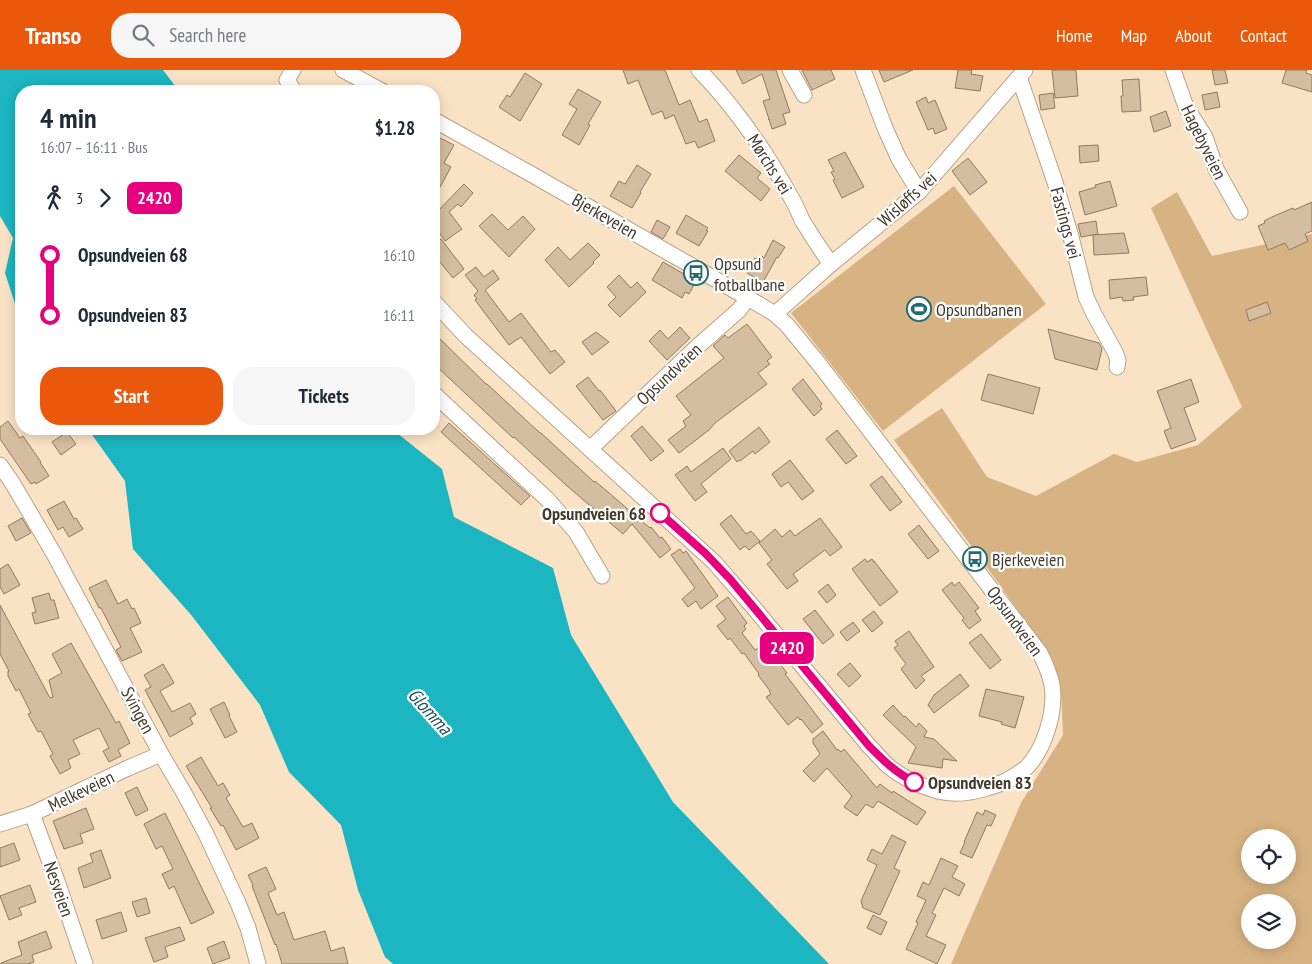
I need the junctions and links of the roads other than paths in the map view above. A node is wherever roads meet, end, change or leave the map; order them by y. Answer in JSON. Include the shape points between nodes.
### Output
{"nodes":[{"id":1,"x":343,"y":70,"type":"edge"},
{"id":2,"x":698,"y":70,"type":"edge"},
{"id":3,"x":790,"y":70,"type":"edge"},
{"id":4,"x":863,"y":70,"type":"edge"},
{"id":5,"x":1174,"y":70,"type":"edge"},
{"id":6,"x":1022,"y":74,"type":"edge"},
{"id":7,"x":371,"y":85,"type":"edge"},
{"id":8,"x":804,"y":95,"type":"dead end"},
{"id":9,"x":440,"y":123,"type":"edge"},
{"id":10,"x":919,"y":192,"type":"junction"},
{"id":11,"x":1240,"y":212,"type":"dead end"},
{"id":12,"x":831,"y":264,"type":"junction"},
{"id":13,"x":748,"y":298,"type":"junction"},
{"id":14,"x":440,"y":308,"type":"edge"},
{"id":15,"x":775,"y":314,"type":"junction"},
{"id":16,"x":1117,"y":367,"type":"dead end"},
{"id":17,"x":440,"y":400,"type":"edge"},
{"id":18,"x":590,"y":449,"type":"junction"},
{"id":19,"x":0,"y":465,"type":"edge"},
{"id":20,"x":602,"y":576,"type":"dead end"},
{"id":21,"x":161,"y":754,"type":"junction"},
{"id":22,"x":32,"y":814,"type":"junction"},
{"id":23,"x":0,"y":824,"type":"edge"},
{"id":24,"x":85,"y":964,"type":"edge"},
{"id":25,"x":258,"y":964,"type":"edge"}],
"edges":[{"from":1,"to":7,"type":"street"},
{"from":2,"to":12,"type":"street","name":"Mørchs vei","via":[[744,122]]},
{"from":3,"to":8,"type":"street"},
{"from":4,"to":10,"type":"street","via":[[888,136]]},
{"from":5,"to":11,"type":"street","name":"Hagebyveien","via":[[1186,107],[1205,137],[1216,169]]},
{"from":6,"to":10,"type":"street","name":"Wisløffs vei"},
{"from":6,"to":16,"type":"street","name":"Fastings vei","via":[[1086,297],[1115,352]]},
{"from":9,"to":13,"type":"street","name":"Bjerkeveien"},
{"from":10,"to":12,"type":"street","name":"Wisløffs vei"},
{"from":12,"to":15,"type":"street","name":"Wisløffs vei"},
{"from":13,"to":15,"type":"street","name":"Bjerkeveien"},
{"from":13,"to":18,"type":"street","name":"Opsundveien"},
{"from":14,"to":18,"type":"street","name":"Opsundveien"},
{"from":15,"to":18,"type":"street","name":"Opsundveien","via":[[819,364],[1040,653],[1052,685],[1050,720],[1035,757],[1014,777],[978,791],[950,793],[914,782],[887,764],[714,562]]},
{"from":17,"to":20,"type":"street","via":[[552,504],[576,532]]},
{"from":19,"to":21,"type":"street","name":"Svingen","via":[[54,554]]},
{"from":21,"to":22,"type":"street","name":"Melkeveien"},
{"from":21,"to":25,"type":"street","name":"Svingen","via":[[206,834],[238,903]]},
{"from":22,"to":23,"type":"street","name":"Melkeveien"},
{"from":22,"to":24,"type":"street","name":"Nesveien"}]}
